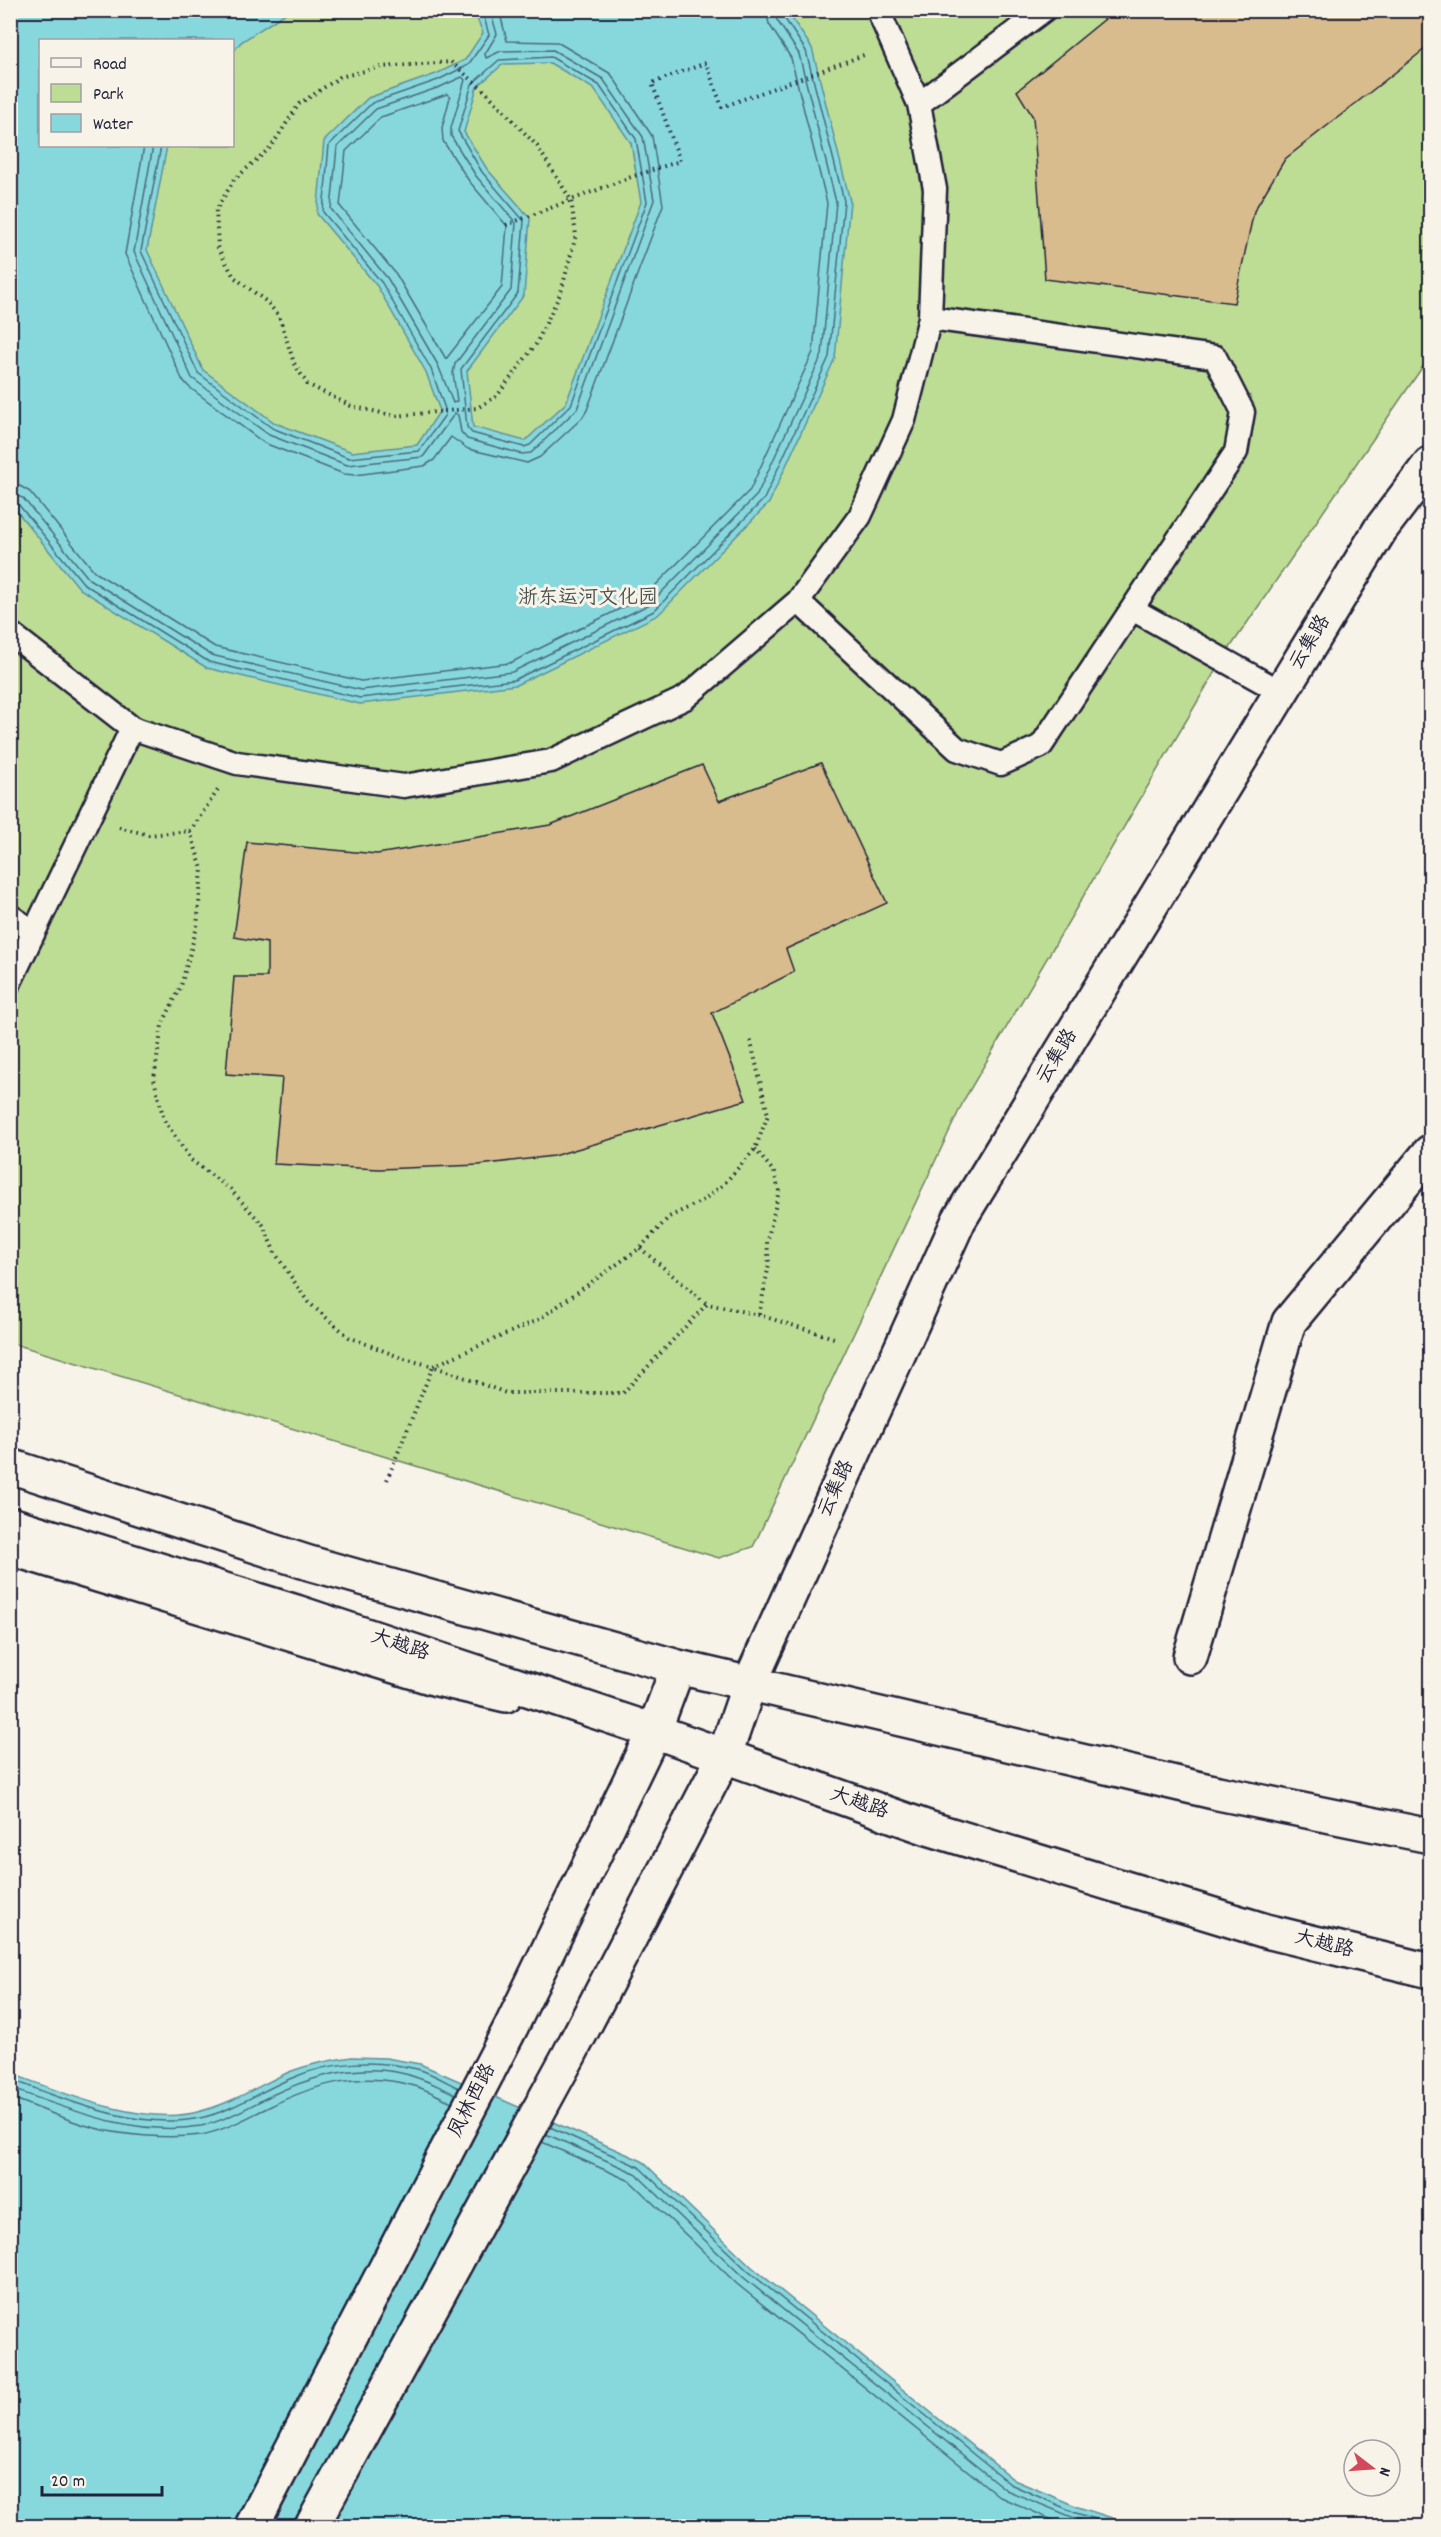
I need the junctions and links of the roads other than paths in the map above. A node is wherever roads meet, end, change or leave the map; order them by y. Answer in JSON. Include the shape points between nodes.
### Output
{"nodes":[{"id":1,"x":878,"y":10,"type":"edge"},
{"id":2,"x":1044,"y":10,"type":"edge"},
{"id":3,"x":918,"y":104,"type":"junction"},
{"id":4,"x":930,"y":318,"type":"junction"},
{"id":5,"x":1431,"y":464,"type":"edge"},
{"id":6,"x":1420,"y":492,"type":"edge"},
{"id":7,"x":798,"y":601,"type":"junction"},
{"id":8,"x":1132,"y":609,"type":"junction"},
{"id":9,"x":10,"y":633,"type":"edge"},
{"id":10,"x":1281,"y":692,"type":"junction"},
{"id":11,"x":132,"y":728,"type":"junction"},
{"id":12,"x":10,"y":916,"type":"edge"},
{"id":13,"x":34,"y":933,"type":"junction"},
{"id":14,"x":10,"y":982,"type":"edge"},
{"id":15,"x":1431,"y":1152,"type":"edge"},
{"id":16,"x":10,"y":1466,"type":"edge"},
{"id":17,"x":10,"y":1524,"type":"edge"},
{"id":18,"x":10,"y":1548,"type":"edge"},
{"id":19,"x":1190,"y":1657,"type":"dead end"},
{"id":20,"x":678,"y":1667,"type":"junction"},
{"id":21,"x":749,"y":1685,"type":"junction"},
{"id":22,"x":654,"y":1731,"type":"junction"},
{"id":23,"x":724,"y":1757,"type":"junction"},
{"id":24,"x":1431,"y":1836,"type":"edge"},
{"id":25,"x":1431,"y":1971,"type":"edge"},
{"id":26,"x":252,"y":2526,"type":"edge"},
{"id":27,"x":312,"y":2526,"type":"edge"}],
"edges":[{"from":1,"to":3,"type":"lane"},
{"from":2,"to":3,"type":"lane"},
{"from":3,"to":4,"type":"lane","via":[[935,189]]},
{"from":4,"to":7,"type":"lane","via":[[904,420],[860,516]]},
{"from":4,"to":8,"type":"lane","via":[[1215,357],[1243,412],[1236,452]]},
{"from":5,"to":6,"type":"main road","name":"云集路"},
{"from":6,"to":10,"type":"main road","name":"云集路","via":[[1380,530]]},
{"from":7,"to":8,"type":"lane","via":[[957,749],[1001,764],[1041,746]]},
{"from":7,"to":11,"type":"lane","via":[[685,698],[550,761],[404,786],[237,763]]},
{"from":8,"to":10,"type":"lane"},
{"from":9,"to":11,"type":"lane"},
{"from":10,"to":21,"type":"main road","name":"云集路","via":[[959,1220]]},
{"from":11,"to":13,"type":"lane"},
{"from":12,"to":13,"type":"lane"},
{"from":13,"to":14,"type":"lane"},
{"from":15,"to":19,"type":"main road","via":[[1289,1322]]},
{"from":16,"to":20,"type":"main road","via":[[309,1563]]},
{"from":17,"to":22,"type":"main road","name":"大越路","via":[[296,1612]]},
{"from":18,"to":22,"type":"main road","via":[[437,1679]]},
{"from":20,"to":21,"type":"main road"},
{"from":20,"to":22,"type":"main road","name":"凤林西路"},
{"from":21,"to":23,"type":"main road"},
{"from":21,"to":24,"type":"main road","via":[[1218,1793]]},
{"from":22,"to":23,"type":"main road","name":"大越路"},
{"from":22,"to":26,"type":"main road","name":"凤林西路","via":[[511,2027]]},
{"from":23,"to":25,"type":"main road","name":"大越路","via":[[928,1828],[1266,1931]]},
{"from":23,"to":27,"type":"main road","via":[[568,2056]]}]}
